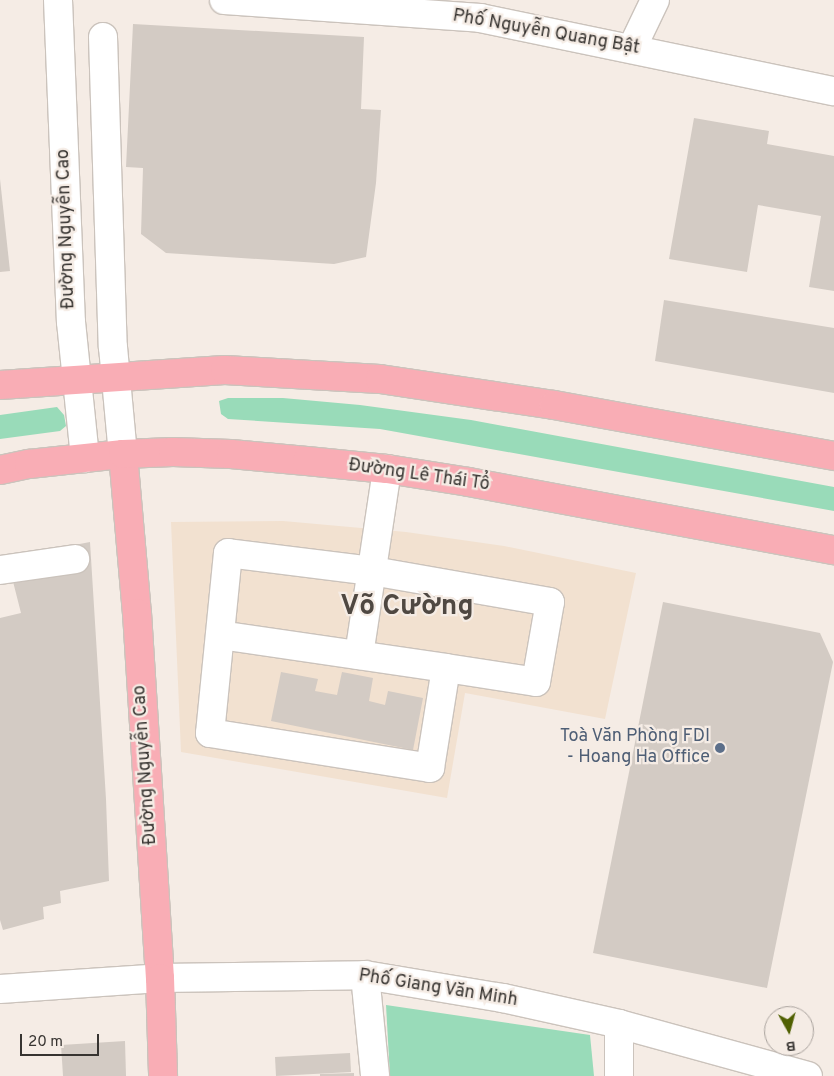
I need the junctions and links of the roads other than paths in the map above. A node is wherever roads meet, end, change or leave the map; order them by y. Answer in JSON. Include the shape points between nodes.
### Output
{"nodes":[{"id":1,"x":58,"y":0,"type":"edge"},
{"id":2,"x":224,"y":0,"type":"edge"},
{"id":3,"x":655,"y":0,"type":"edge"},
{"id":4,"x":291,"y":2,"type":"edge"},
{"id":5,"x":481,"y":9,"type":"edge"},
{"id":6,"x":103,"y":37,"type":"dead end"},
{"id":7,"x":632,"y":48,"type":"junction"},
{"id":8,"x":834,"y":91,"type":"edge"},
{"id":9,"x":115,"y":377,"type":"junction"},
{"id":10,"x":76,"y":379,"type":"junction"},
{"id":11,"x":0,"y":385,"type":"edge"},
{"id":12,"x":123,"y":454,"type":"junction"},
{"id":13,"x":834,"y":456,"type":"edge"},
{"id":14,"x":85,"y":458,"type":"junction"},
{"id":15,"x":387,"y":469,"type":"junction"},
{"id":16,"x":0,"y":470,"type":"edge"},
{"id":17,"x":834,"y":550,"type":"edge"},
{"id":18,"x":75,"y":559,"type":"dead end"},
{"id":19,"x":0,"y":570,"type":"edge"},
{"id":20,"x":372,"y":571,"type":"junction"},
{"id":21,"x":220,"y":635,"type":"junction"},
{"id":22,"x":359,"y":655,"type":"junction"},
{"id":23,"x":446,"y":668,"type":"junction"},
{"id":24,"x":365,"y":975,"type":"junction"},
{"id":25,"x":160,"y":978,"type":"junction"},
{"id":26,"x":0,"y":989,"type":"edge"},
{"id":27,"x":619,"y":1024,"type":"junction"},
{"id":28,"x":163,"y":1076,"type":"edge"},
{"id":29,"x":375,"y":1076,"type":"edge"},
{"id":30,"x":620,"y":1076,"type":"edge"},
{"id":31,"x":808,"y":1076,"type":"edge"}],
"edges":[{"from":1,"to":10,"type":"street","name":"Đường Nguyễn Cao","via":[[70,312]]},
{"from":2,"to":4,"type":"street","name":"Phố Nguyễn Quang Bật"},
{"from":3,"to":7,"type":"street"},
{"from":4,"to":5,"type":"street","name":"Phố Nguyễn Quang Bật"},
{"from":5,"to":7,"type":"street","name":"Phố Nguyễn Quang Bật"},
{"from":6,"to":9,"type":"street"},
{"from":7,"to":8,"type":"street","name":"Phố Nguyễn Quang Bật"},
{"from":9,"to":10,"type":"main road"},
{"from":9,"to":12,"type":"street"},
{"from":9,"to":13,"type":"main road","via":[[224,370],[380,379],[554,405]]},
{"from":10,"to":11,"type":"main road"},
{"from":10,"to":14,"type":"street","name":"Đường Nguyễn Cao"},
{"from":12,"to":14,"type":"main road","name":"Đường Lê Thái Tổ"},
{"from":12,"to":15,"type":"main road","name":"Đường Lê Thái Tổ","via":[[231,454]]},
{"from":12,"to":25,"type":"main road","name":"Đường Nguyễn Cao"},
{"from":14,"to":16,"type":"main road","name":"Đường Lê Thái Tổ"},
{"from":15,"to":17,"type":"main road","name":"Đường Lê Thái Tổ"},
{"from":15,"to":20,"type":"street"},
{"from":18,"to":19,"type":"street"},
{"from":20,"to":21,"type":"street","via":[[228,553]]},
{"from":20,"to":22,"type":"street"},
{"from":20,"to":23,"type":"street","via":[[550,602],[536,682]]},
{"from":21,"to":22,"type":"street"},
{"from":21,"to":23,"type":"street","via":[[210,733],[430,768]]},
{"from":22,"to":23,"type":"street"},
{"from":24,"to":25,"type":"street","name":"Phố Giang Văn Minh"},
{"from":24,"to":27,"type":"street","name":"Phố Giang Văn Minh","via":[[502,998]]},
{"from":24,"to":29,"type":"street"},
{"from":25,"to":26,"type":"street","name":"Phố Giang Văn Minh"},
{"from":25,"to":28,"type":"main road","name":"Đường Nguyễn Cao"},
{"from":27,"to":30,"type":"street"},
{"from":27,"to":31,"type":"street","name":"Phố Giang Văn Minh"}]}
